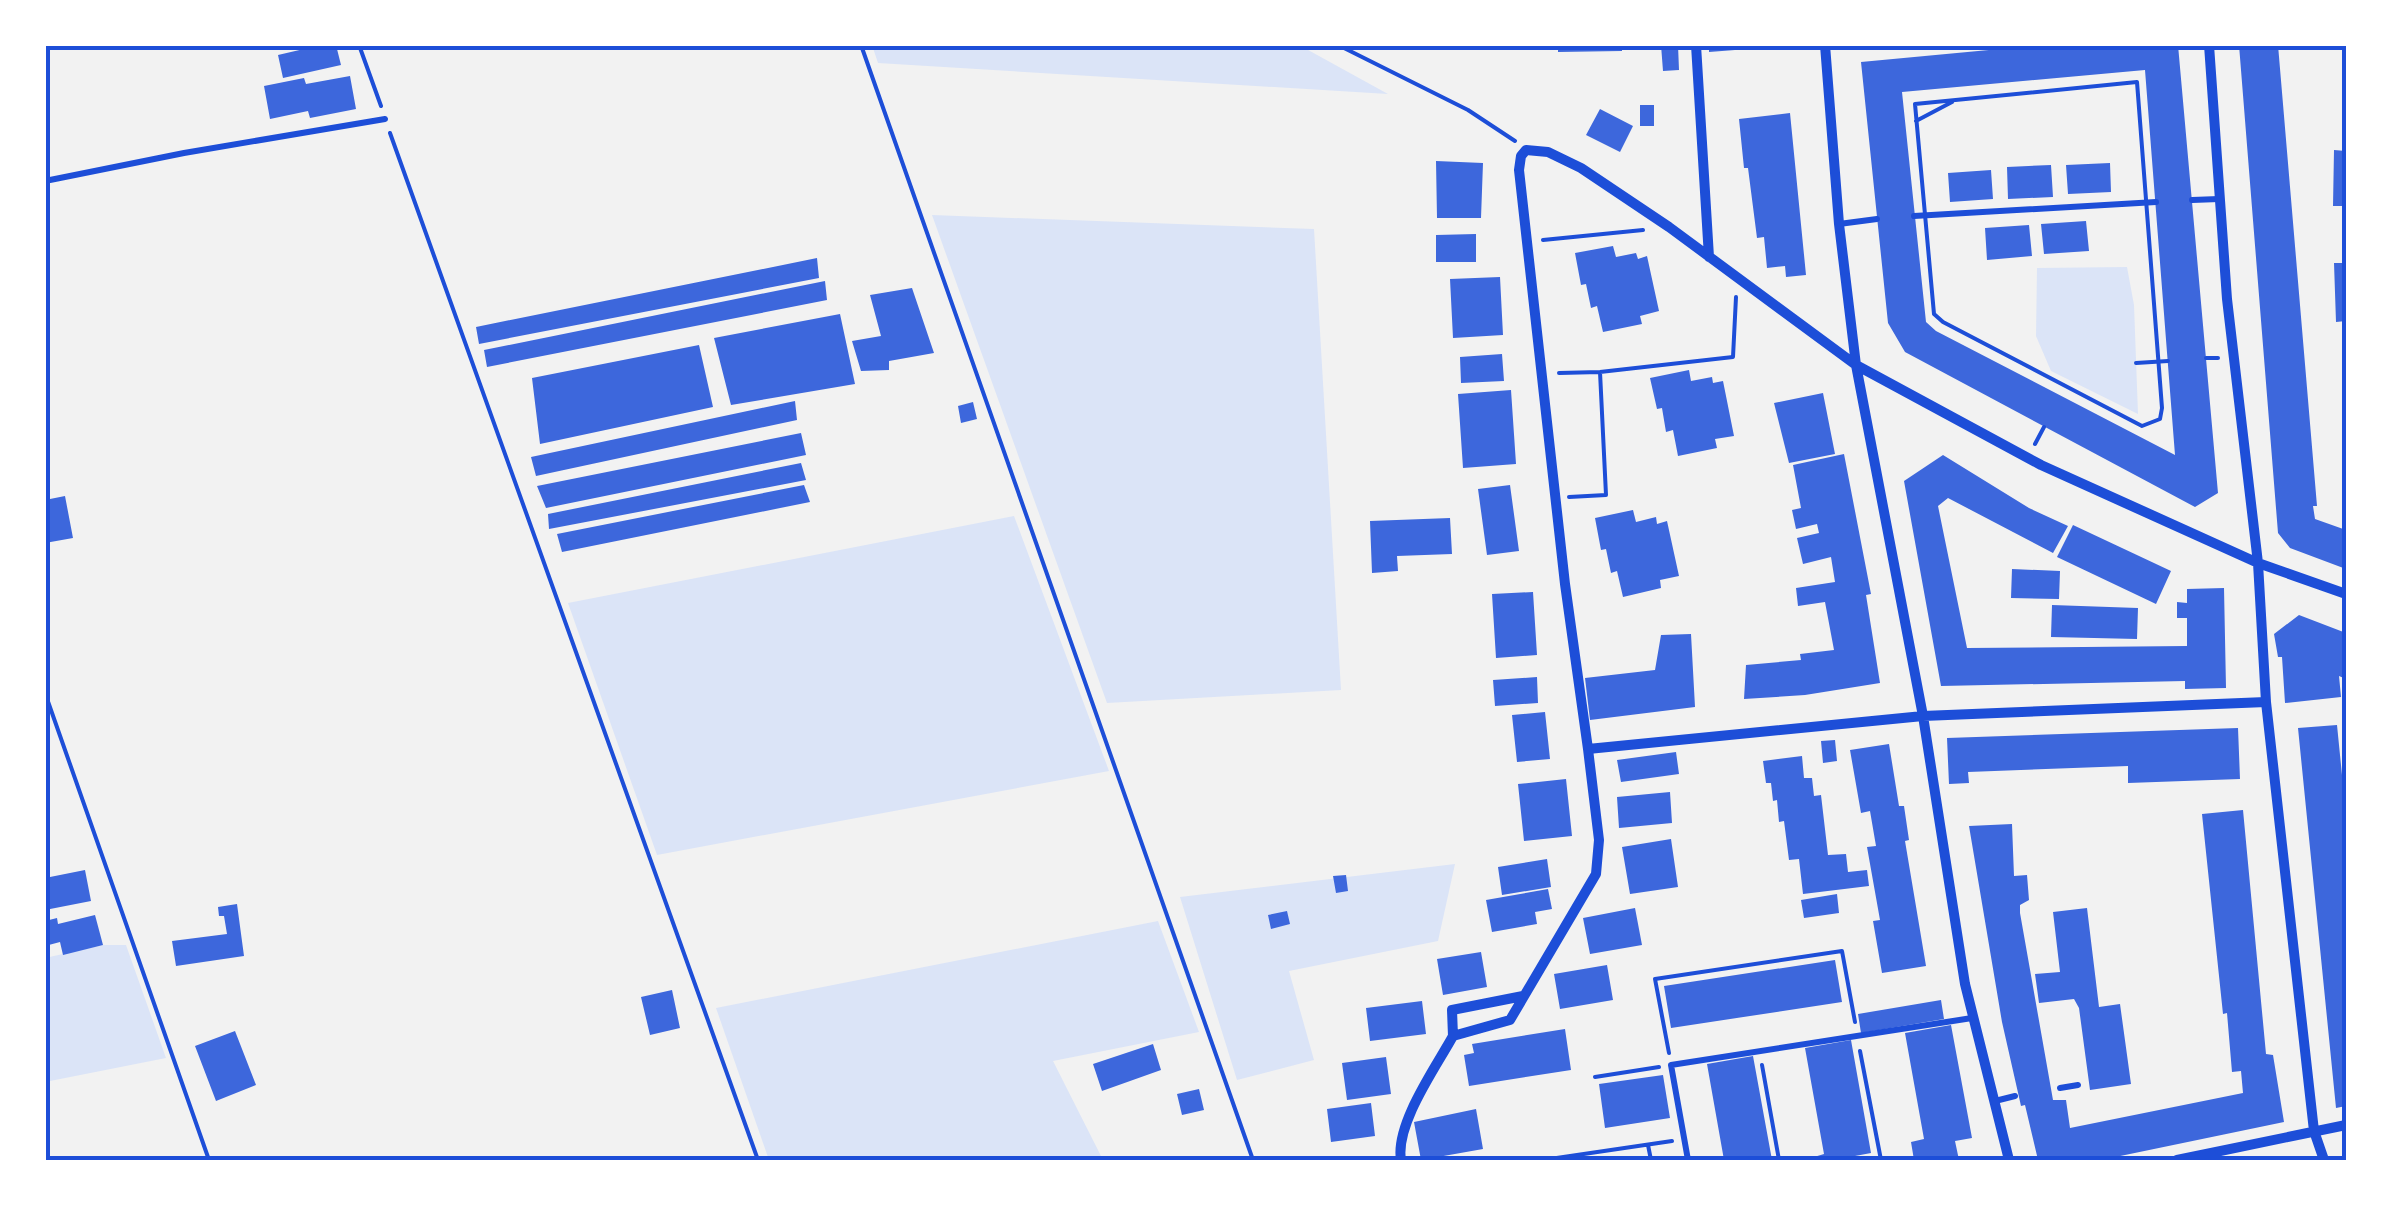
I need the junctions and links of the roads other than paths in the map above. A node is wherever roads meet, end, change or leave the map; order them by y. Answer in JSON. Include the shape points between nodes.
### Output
{"nodes":[{"id":1,"x":1696,"y":45,"type":"edge"},
{"id":2,"x":1826,"y":45,"type":"edge"},
{"id":3,"x":2209,"y":45,"type":"edge"},
{"id":4,"x":385,"y":119,"type":"road end"},
{"id":5,"x":45,"y":180,"type":"edge"},
{"id":6,"x":2219,"y":199,"type":"junction"},
{"id":7,"x":2192,"y":200,"type":"dead end"},
{"id":8,"x":2151,"y":202,"type":"road end"},
{"id":9,"x":1919,"y":215,"type":"road end"},
{"id":10,"x":1877,"y":220,"type":"dead end"},
{"id":11,"x":1840,"y":224,"type":"junction"},
{"id":12,"x":1709,"y":257,"type":"junction"},
{"id":13,"x":1856,"y":365,"type":"junction"},
{"id":14,"x":2258,"y":564,"type":"junction"},
{"id":15,"x":2346,"y":594,"type":"edge"},
{"id":16,"x":2266,"y":702,"type":"junction"},
{"id":17,"x":1923,"y":716,"type":"junction"},
{"id":18,"x":1588,"y":749,"type":"junction"},
{"id":19,"x":1523,"y":996,"type":"junction"},
{"id":20,"x":1973,"y":1018,"type":"junction"},
{"id":21,"x":1453,"y":1036,"type":"junction"},
{"id":22,"x":2078,"y":1085,"type":"dead end"},
{"id":23,"x":2060,"y":1088,"type":"dead end"},
{"id":24,"x":2015,"y":1096,"type":"dead end"},
{"id":25,"x":1995,"y":1101,"type":"junction"},
{"id":26,"x":2346,"y":1125,"type":"edge"},
{"id":27,"x":2314,"y":1131,"type":"junction"},
{"id":28,"x":1401,"y":1160,"type":"edge"},
{"id":29,"x":1688,"y":1160,"type":"edge"},
{"id":30,"x":2009,"y":1160,"type":"edge"},
{"id":31,"x":2177,"y":1160,"type":"edge"},
{"id":32,"x":2324,"y":1160,"type":"edge"}],
"edges":[{"from":1,"to":12,"type":"street"},
{"from":2,"to":11,"type":"street"},
{"from":3,"to":6,"type":"street"},
{"from":4,"to":5,"type":"lane"},
{"from":6,"to":7,"type":"lane"},
{"from":6,"to":14,"type":"street"},
{"from":8,"to":9,"type":"lane"},
{"from":10,"to":11,"type":"lane"},
{"from":11,"to":13,"type":"street"},
{"from":12,"to":13,"type":"street"},
{"from":12,"to":18,"type":"street","via":[[1581,168],[1548,152],[1526,150],[1521,156]]},
{"from":13,"to":14,"type":"street","via":[[2041,465]]},
{"from":13,"to":17,"type":"street"},
{"from":14,"to":15,"type":"street"},
{"from":14,"to":16,"type":"street"},
{"from":16,"to":17,"type":"street"},
{"from":16,"to":27,"type":"street"},
{"from":17,"to":18,"type":"street"},
{"from":17,"to":20,"type":"street"},
{"from":18,"to":19,"type":"street","via":[[1599,840],[1596,874]]},
{"from":19,"to":21,"type":"street","via":[[1510,1020]]},
{"from":19,"to":21,"type":"street","via":[[1452,1010]]},
{"from":20,"to":25,"type":"street"},
{"from":20,"to":29,"type":"lane","via":[[1671,1065]]},
{"from":21,"to":28,"type":"street","via":[[1408,1119]]},
{"from":22,"to":23,"type":"lane"},
{"from":24,"to":25,"type":"lane"},
{"from":25,"to":30,"type":"street"},
{"from":26,"to":27,"type":"street"},
{"from":27,"to":31,"type":"street"},
{"from":27,"to":32,"type":"street"}]}
